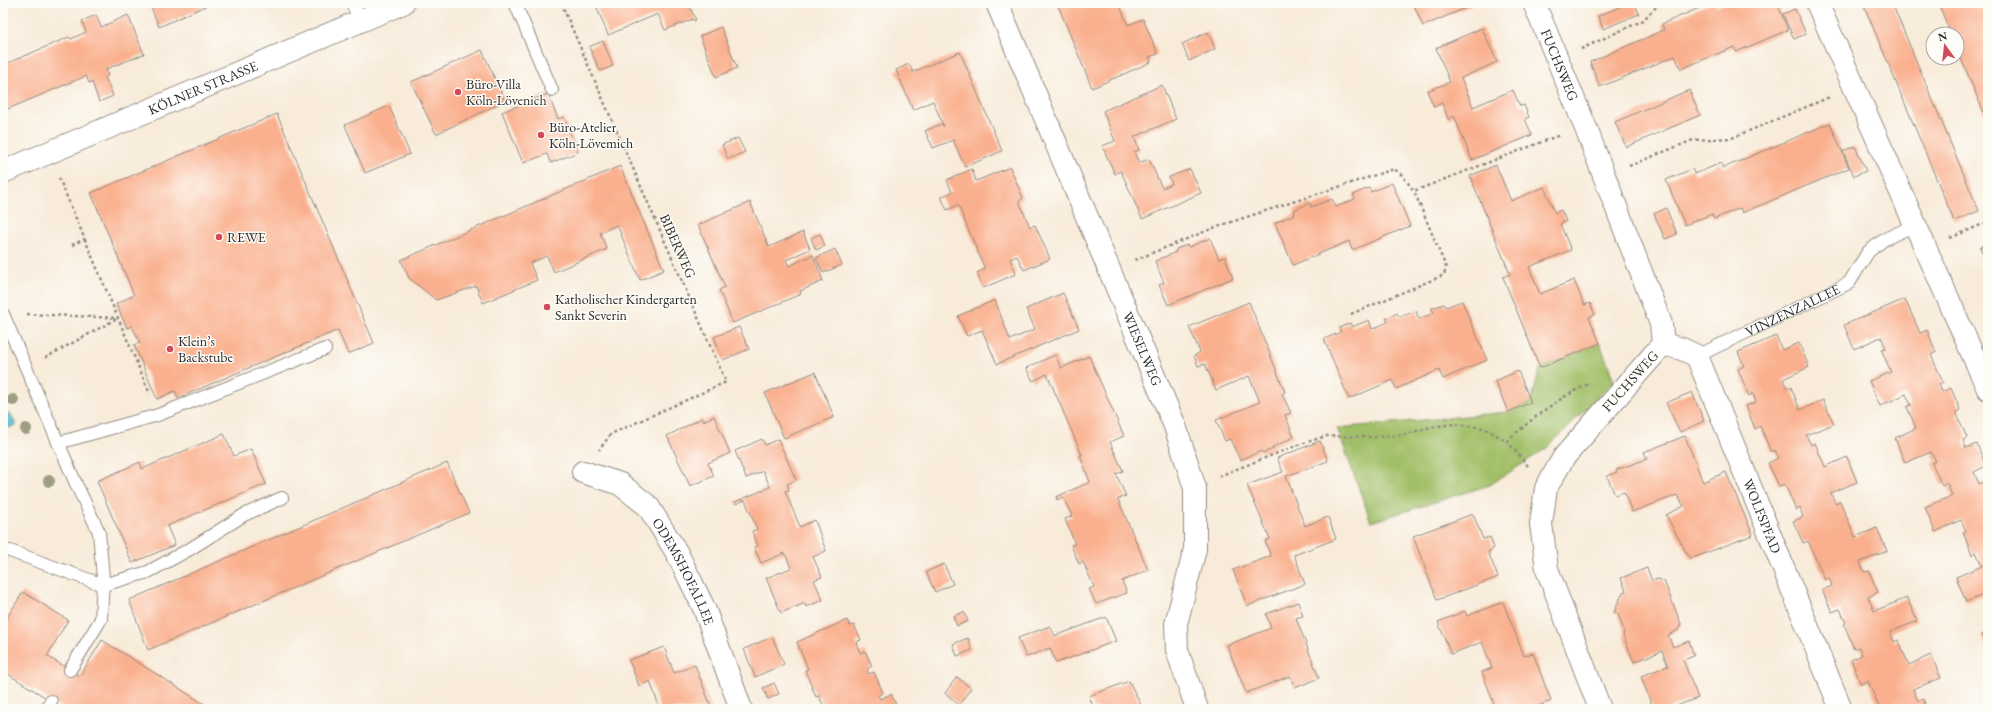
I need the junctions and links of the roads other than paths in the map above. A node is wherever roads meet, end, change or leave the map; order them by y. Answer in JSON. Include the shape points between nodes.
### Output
{"nodes":[{"id":1,"x":403,"y":3,"type":"edge"},
{"id":2,"x":515,"y":3,"type":"edge"},
{"id":3,"x":997,"y":3,"type":"edge"},
{"id":4,"x":1534,"y":3,"type":"edge"},
{"id":5,"x":1817,"y":3,"type":"edge"},
{"id":6,"x":356,"y":12,"type":"edge"},
{"id":7,"x":552,"y":90,"type":"dead end"},
{"id":8,"x":3,"y":172,"type":"edge"},
{"id":9,"x":1915,"y":225,"type":"junction"},
{"id":10,"x":3,"y":315,"type":"edge"},
{"id":11,"x":1663,"y":344,"type":"junction"},
{"id":12,"x":325,"y":349,"type":"dead end"},
{"id":13,"x":1697,"y":356,"type":"junction"},
{"id":14,"x":1988,"y":389,"type":"edge"},
{"id":15,"x":58,"y":443,"type":"junction"},
{"id":16,"x":583,"y":472,"type":"road end"},
{"id":17,"x":282,"y":498,"type":"dead end"},
{"id":18,"x":10,"y":551,"type":"dead end"},
{"id":19,"x":103,"y":585,"type":"junction"},
{"id":20,"x":70,"y":670,"type":"dead end"},
{"id":21,"x":741,"y":709,"type":"edge"},
{"id":22,"x":1197,"y":709,"type":"edge"},
{"id":23,"x":1600,"y":709,"type":"edge"},
{"id":24,"x":1841,"y":709,"type":"edge"}],
"edges":[{"from":1,"to":6,"type":"street","name":"KÖLNER STRASSE"},
{"from":2,"to":7,"type":"lane"},
{"from":3,"to":22,"type":"street","name":"WIESELWEG","via":[[1175,426],[1195,488],[1196,549],[1176,624],[1177,650]]},
{"from":4,"to":11,"type":"street","name":"FUCHSWEG","via":[[1662,324]]},
{"from":5,"to":9,"type":"street"},
{"from":6,"to":8,"type":"street","name":"KÖLNER STRASSE"},
{"from":9,"to":13,"type":"lane","name":"VINZENZALLEE","via":[[1885,239],[1868,252],[1849,283]]},
{"from":9,"to":14,"type":"street"},
{"from":10,"to":15,"type":"lane"},
{"from":11,"to":13,"type":"street"},
{"from":11,"to":23,"type":"street","name":"FUCHSWEG","via":[[1564,457],[1546,488],[1541,524],[1547,569]]},
{"from":12,"to":15,"type":"lane","via":[[158,415]]},
{"from":13,"to":24,"type":"street","name":"WOLFSPFAD"},
{"from":15,"to":19,"type":"lane","via":[[99,532]]},
{"from":16,"to":21,"type":"street","name":"ODEMSHOFALLEE","via":[[620,484],[648,506],[677,553],[704,608]]},
{"from":17,"to":19,"type":"lane","via":[[244,515],[148,572]]},
{"from":18,"to":19,"type":"lane"},
{"from":19,"to":20,"type":"lane","via":[[101,619]]}]}
